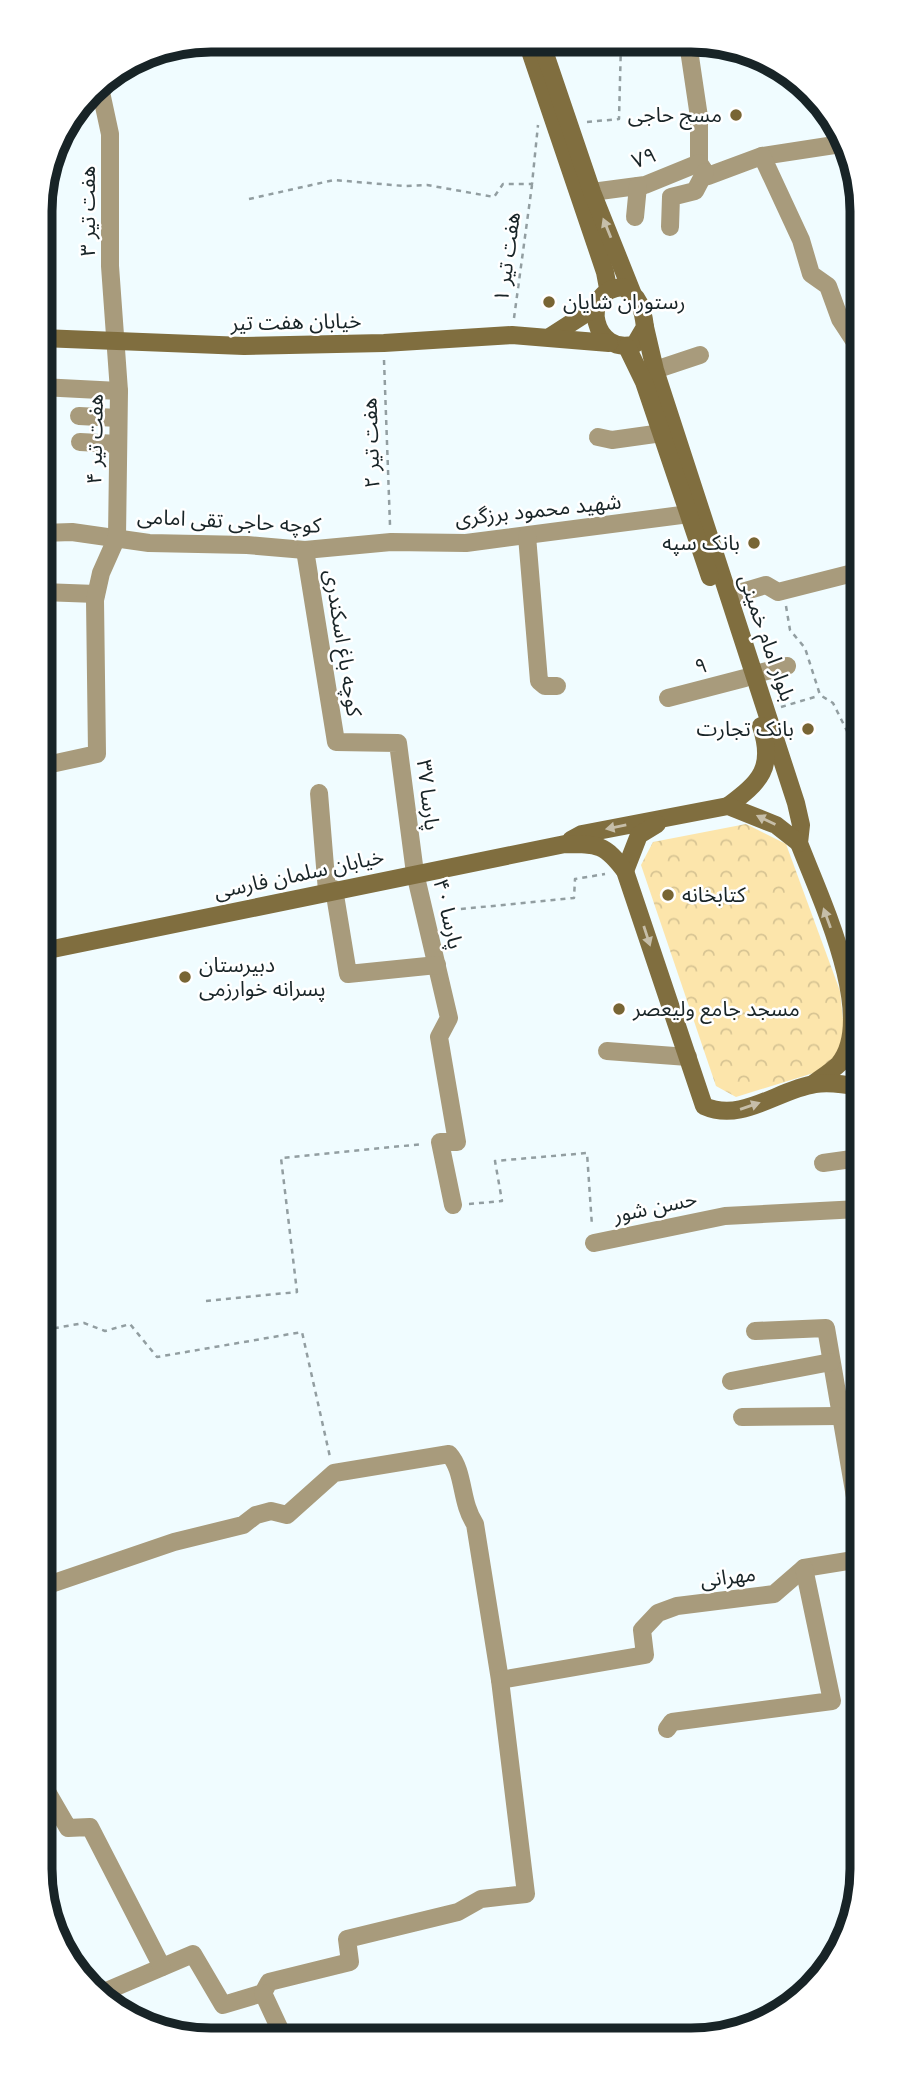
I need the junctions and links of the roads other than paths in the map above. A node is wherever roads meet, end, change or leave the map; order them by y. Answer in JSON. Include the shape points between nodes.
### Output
{"nodes":[{"id":1,"x":531,"y":52,"type":"edge"},
{"id":2,"x":544,"y":52,"type":"edge"},
{"id":3,"x":689,"y":52,"type":"edge"},
{"id":4,"x":102,"y":97,"type":"edge"},
{"id":5,"x":561,"y":121,"type":"junction"},
{"id":6,"x":834,"y":145,"type":"edge"},
{"id":7,"x":762,"y":156,"type":"junction"},
{"id":8,"x":702,"y":167,"type":"junction"},
{"id":9,"x":638,"y":186,"type":"junction"},
{"id":10,"x":592,"y":192,"type":"junction"},
{"id":11,"x":635,"y":216,"type":"dead end"},
{"id":12,"x":670,"y":227,"type":"dead end"},
{"id":13,"x":608,"y":288,"type":"junction"},
{"id":14,"x":632,"y":292,"type":"junction"},
{"id":15,"x":596,"y":307,"type":"junction"},
{"id":16,"x":645,"y":327,"type":"junction"},
{"id":17,"x":850,"y":335,"type":"edge"},
{"id":18,"x":551,"y":336,"type":"junction"},
{"id":19,"x":53,"y":339,"type":"edge"},
{"id":20,"x":116,"y":342,"type":"junction"},
{"id":21,"x":618,"y":345,"type":"junction"},
{"id":22,"x":700,"y":355,"type":"dead end"},
{"id":23,"x":655,"y":370,"type":"junction"},
{"id":24,"x":53,"y":388,"type":"edge"},
{"id":25,"x":119,"y":391,"type":"junction"},
{"id":26,"x":79,"y":415,"type":"dead end"},
{"id":27,"x":118,"y":418,"type":"junction"},
{"id":28,"x":662,"y":433,"type":"junction"},
{"id":29,"x":598,"y":437,"type":"dead end"},
{"id":30,"x":80,"y":442,"type":"dead end"},
{"id":31,"x":118,"y":444,"type":"junction"},
{"id":32,"x":689,"y":514,"type":"junction"},
{"id":33,"x":53,"y":533,"type":"edge"},
{"id":34,"x":112,"y":536,"type":"junction"},
{"id":35,"x":527,"y":536,"type":"junction"},
{"id":36,"x":391,"y":542,"type":"joint"},
{"id":37,"x":305,"y":550,"type":"junction"},
{"id":38,"x":850,"y":574,"type":"edge"},
{"id":39,"x":53,"y":592,"type":"edge"},
{"id":40,"x":96,"y":594,"type":"junction"},
{"id":41,"x":729,"y":596,"type":"junction"},
{"id":42,"x":787,"y":666,"type":"dead end"},
{"id":43,"x":750,"y":676,"type":"junction"},
{"id":44,"x":557,"y":686,"type":"dead end"},
{"id":45,"x":668,"y":698,"type":"dead end"},
{"id":46,"x":336,"y":742,"type":"joint"},
{"id":47,"x":53,"y":764,"type":"edge"},
{"id":48,"x":319,"y":793,"type":"dead end"},
{"id":49,"x":728,"y":806,"type":"junction"},
{"id":50,"x":669,"y":817,"type":"junction"},
{"id":51,"x":799,"y":843,"type":"junction"},
{"id":52,"x":565,"y":844,"type":"junction"},
{"id":53,"x":625,"y":871,"type":"junction"},
{"id":54,"x":415,"y":873,"type":"junction"},
{"id":55,"x":331,"y":890,"type":"junction"},
{"id":56,"x":53,"y":949,"type":"edge"},
{"id":57,"x":437,"y":965,"type":"junction"},
{"id":58,"x":850,"y":967,"type":"edge"},
{"id":59,"x":850,"y":1041,"type":"edge"},
{"id":60,"x":607,"y":1051,"type":"dead end"},
{"id":61,"x":688,"y":1057,"type":"junction"},
{"id":62,"x":849,"y":1078,"type":"edge"},
{"id":63,"x":839,"y":1083,"type":"junction"},
{"id":64,"x":813,"y":1084,"type":"junction"},
{"id":65,"x":849,"y":1085,"type":"edge"},
{"id":66,"x":849,"y":1159,"type":"edge"},
{"id":67,"x":823,"y":1163,"type":"dead end"},
{"id":68,"x":453,"y":1205,"type":"road end"},
{"id":69,"x":849,"y":1210,"type":"edge"},
{"id":70,"x":594,"y":1243,"type":"road end"},
{"id":71,"x":755,"y":1331,"type":"dead end"},
{"id":72,"x":831,"y":1362,"type":"junction"},
{"id":73,"x":731,"y":1381,"type":"dead end"},
{"id":74,"x":839,"y":1416,"type":"junction"},
{"id":75,"x":742,"y":1417,"type":"dead end"},
{"id":76,"x":849,"y":1470,"type":"edge"},
{"id":77,"x":849,"y":1561,"type":"edge"},
{"id":78,"x":804,"y":1568,"type":"junction"},
{"id":79,"x":52,"y":1584,"type":"edge"},
{"id":80,"x":500,"y":1680,"type":"junction"},
{"id":81,"x":667,"y":1729,"type":"dead end"},
{"id":82,"x":52,"y":1800,"type":"edge"},
{"id":83,"x":162,"y":1967,"type":"junction"},
{"id":84,"x":109,"y":1990,"type":"edge"},
{"id":85,"x":263,"y":1993,"type":"junction"},
{"id":86,"x":279,"y":2028,"type":"edge"}],
"edges":[{"from":1,"to":5,"type":"main road"},
{"from":2,"to":5,"type":"main road"},
{"from":3,"to":8,"type":"street"},
{"from":4,"to":20,"type":"street","name":"هفت تیر ۳","via":[[110,134],[110,266]]},
{"from":5,"to":10,"type":"main road"},
{"from":5,"to":13,"type":"main road"},
{"from":6,"to":7,"type":"street","name":"۷۹"},
{"from":7,"to":8,"type":"street","name":"۷۹","via":[[708,176]]},
{"from":7,"to":17,"type":"street","via":[[801,240],[811,274],[828,286]]},
{"from":8,"to":9,"type":"street","name":"۷۹"},
{"from":8,"to":12,"type":"street","via":[[695,191],[671,197]]},
{"from":9,"to":10,"type":"street","name":"۷۹"},
{"from":9,"to":11,"type":"street"},
{"from":14,"to":10,"type":"main road","one_way":true},
{"from":13,"to":14,"type":"main road"},
{"from":13,"to":15,"type":"main road"},
{"from":14,"to":16,"type":"main road","via":[[640,302]]},
{"from":15,"to":18,"type":"main road"},
{"from":15,"to":21,"type":"main road","via":[[601,333]]},
{"from":16,"to":21,"type":"main road","via":[[635,344]]},
{"from":16,"to":23,"type":"main road","name":"بلوار امام خمینی"},
{"from":18,"to":20,"type":"main road","name":"خیابان هفت تیر","via":[[244,346]]},
{"from":18,"to":21,"type":"main road","name":"خیابان هفت تیر"},
{"from":19,"to":20,"type":"main road","name":"خیابان هفت تیر"},
{"from":20,"to":25,"type":"street","name":"هفت تیر ۴"},
{"from":21,"to":28,"type":"main road","name":"بلوار امام خمینی","via":[[644,382]]},
{"from":22,"to":23,"type":"street"},
{"from":23,"to":41,"type":"main road","name":"بلوار امام خمینی"},
{"from":24,"to":25,"type":"street"},
{"from":25,"to":27,"type":"street","name":"هفت تیر ۴"},
{"from":26,"to":27,"type":"street"},
{"from":27,"to":31,"type":"street","name":"هفت تیر ۴"},
{"from":28,"to":29,"type":"street","via":[[612,440]]},
{"from":28,"to":32,"type":"main road","name":"بلوار امام خمینی"},
{"from":30,"to":31,"type":"street"},
{"from":31,"to":34,"type":"street","name":"هفت تیر ۴"},
{"from":32,"to":35,"type":"street","name":"شهید محمود برزگری"},
{"from":32,"to":43,"type":"main road","name":"بلوار امام خمینی"},
{"from":33,"to":34,"type":"street","name":"کوچه حاجی تقی امامی"},
{"from":34,"to":37,"type":"street","name":"کوچه حاجی تقی امامی","via":[[149,544]]},
{"from":34,"to":40,"type":"street","name":"هفت تیر ۴"},
{"from":35,"to":36,"type":"street","name":"شهید محمود برزگری","via":[[466,543]]},
{"from":35,"to":44,"type":"street","via":[[539,681]]},
{"from":36,"to":37,"type":"street","name":"کوچه حاجی تقی امامی"},
{"from":37,"to":46,"type":"street","name":"کوچه باغ اسکندری"},
{"from":38,"to":41,"type":"street","via":[[778,592],[766,585]]},
{"from":39,"to":40,"type":"street"},
{"from":40,"to":47,"type":"street","via":[[97,754]]},
{"from":41,"to":43,"type":"main road","name":"بلوار امام خمینی"},
{"from":42,"to":43,"type":"street","name":"۹"},
{"from":43,"to":45,"type":"street","name":"۹"},
{"from":43,"to":49,"type":"main road","name":"بلوار امام خمینی","via":[[767,745],[763,776]]},
{"from":43,"to":51,"type":"main road","name":"بلوار امام خمینی","via":[[768,711],[796,803]]},
{"from":46,"to":54,"type":"street","name":"پارسا ۳۷","via":[[398,743]]},
{"from":48,"to":55,"type":"street"},
{"from":49,"to":50,"type":"main road"},
{"from":51,"to":49,"type":"main road","one_way":true,"via":[[776,825]]},
{"from":50,"to":52,"type":"main road","one_way":true,"via":[[582,834]]},
{"from":50,"to":53,"type":"main road","via":[[639,835]]},
{"from":58,"to":51,"type":"main road","name":"بلوار امام خمینی","one_way":true},
{"from":52,"to":53,"type":"main road","via":[[603,846]]},
{"from":52,"to":54,"type":"main road","name":"خیابان سلمان فارسی"},
{"from":53,"to":61,"type":"main road","one_way":true},
{"from":54,"to":55,"type":"main road","name":"خیابان سلمان فارسی"},
{"from":54,"to":57,"type":"street","name":"پارسا ۴۰"},
{"from":55,"to":56,"type":"main road","name":"خیابان سلمان فارسی"},
{"from":55,"to":57,"type":"street","via":[[348,974]]},
{"from":57,"to":68,"type":"street","name":"پارسا ۴۰","via":[[449,1018],[439,1037],[457,1142],[440,1142]]},
{"from":59,"to":64,"type":"main road","name":"بلوار امام خمینی","via":[[839,1063]]},
{"from":60,"to":61,"type":"street"},
{"from":61,"to":64,"type":"main road","one_way":true,"via":[[704,1106],[719,1112],[734,1112]]},
{"from":62,"to":63,"type":"main road"},
{"from":63,"to":64,"type":"main road"},
{"from":63,"to":65,"type":"main road"},
{"from":66,"to":67,"type":"street"},
{"from":69,"to":70,"type":"street","name":"حسن شور","via":[[725,1216]]},
{"from":71,"to":72,"type":"street","via":[[825,1328]]},
{"from":72,"to":73,"type":"street"},
{"from":72,"to":74,"type":"street"},
{"from":74,"to":75,"type":"street"},
{"from":74,"to":76,"type":"street"},
{"from":77,"to":78,"type":"street"},
{"from":78,"to":80,"type":"street","name":"مهرانی","via":[[774,1594],[677,1606],[658,1613],[642,1630],[646,1655]]},
{"from":78,"to":81,"type":"street","via":[[832,1701],[672,1722]]},
{"from":79,"to":80,"type":"street","via":[[174,1542],[243,1525],[256,1515],[271,1511],[288,1515],[334,1473],[449,1454],[456,1462],[466,1510],[475,1524]]},
{"from":80,"to":85,"type":"street","via":[[526,1894],[481,1899],[458,1912],[346,1939],[351,1962],[269,1982]]},
{"from":82,"to":83,"type":"street","via":[[68,1828],[90,1826]]},
{"from":83,"to":84,"type":"street"},
{"from":83,"to":85,"type":"street","via":[[193,1954],[223,2005]]},
{"from":85,"to":86,"type":"street"}]}
